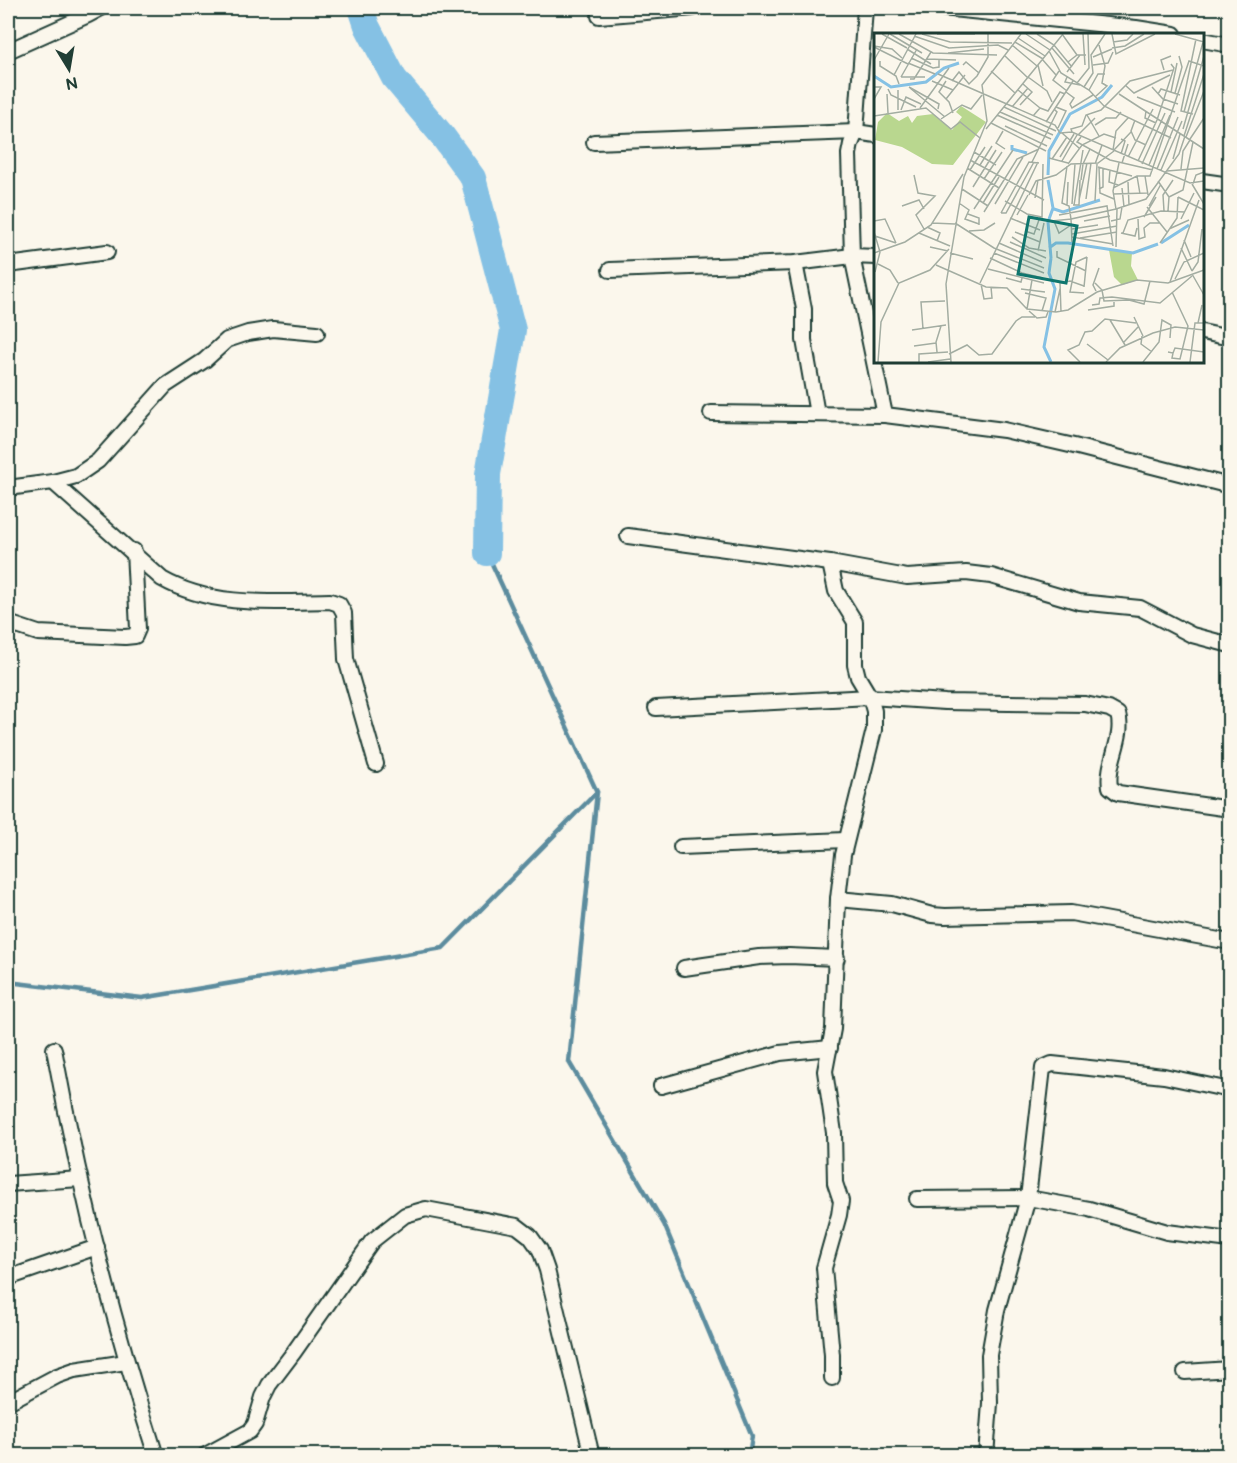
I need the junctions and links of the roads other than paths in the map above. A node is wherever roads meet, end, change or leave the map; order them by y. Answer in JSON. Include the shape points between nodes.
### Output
{"nodes":[{"id":1,"x":101,"y":8,"type":"edge"},
{"id":2,"x":693,"y":8,"type":"edge"},
{"id":3,"x":865,"y":8,"type":"edge"},
{"id":4,"x":942,"y":8,"type":"edge"},
{"id":5,"x":599,"y":16,"type":"dead end"},
{"id":6,"x":1168,"y":33,"type":"edge"},
{"id":7,"x":1204,"y":40,"type":"edge"},
{"id":8,"x":1230,"y":45,"type":"edge"},
{"id":9,"x":8,"y":51,"type":"edge"},
{"id":10,"x":856,"y":132,"type":"junction"},
{"id":11,"x":874,"y":135,"type":"edge"},
{"id":12,"x":594,"y":142,"type":"dead end"},
{"id":13,"x":1204,"y":181,"type":"edge"},
{"id":14,"x":1230,"y":185,"type":"edge"},
{"id":15,"x":107,"y":252,"type":"dead end"},
{"id":16,"x":852,"y":256,"type":"junction"},
{"id":17,"x":874,"y":257,"type":"edge"},
{"id":18,"x":795,"y":263,"type":"junction"},
{"id":19,"x":8,"y":265,"type":"edge"},
{"id":20,"x":610,"y":270,"type":"dead end"},
{"id":21,"x":1204,"y":332,"type":"edge"},
{"id":22,"x":317,"y":333,"type":"dead end"},
{"id":23,"x":1230,"y":338,"type":"edge"},
{"id":24,"x":874,"y":361,"type":"edge"},
{"id":25,"x":874,"y":363,"type":"edge"},
{"id":26,"x":711,"y":413,"type":"dead end"},
{"id":27,"x":817,"y":414,"type":"junction"},
{"id":28,"x":885,"y":414,"type":"junction"},
{"id":29,"x":53,"y":482,"type":"junction"},
{"id":30,"x":1230,"y":486,"type":"edge"},
{"id":31,"x":8,"y":488,"type":"edge"},
{"id":32,"x":628,"y":536,"type":"dead end"},
{"id":33,"x":134,"y":551,"type":"junction"},
{"id":34,"x":830,"y":564,"type":"junction"},
{"id":35,"x":8,"y":623,"type":"edge"},
{"id":36,"x":1230,"y":645,"type":"edge"},
{"id":37,"x":870,"y":697,"type":"junction"},
{"id":38,"x":656,"y":708,"type":"dead end"},
{"id":39,"x":376,"y":764,"type":"dead end"},
{"id":40,"x":1230,"y":809,"type":"edge"},
{"id":41,"x":845,"y":840,"type":"junction"},
{"id":42,"x":681,"y":847,"type":"dead end"},
{"id":43,"x":838,"y":899,"type":"junction"},
{"id":44,"x":1230,"y":942,"type":"edge"},
{"id":45,"x":837,"y":958,"type":"junction"},
{"id":46,"x":684,"y":968,"type":"dead end"},
{"id":47,"x":830,"y":1047,"type":"junction"},
{"id":48,"x":54,"y":1049,"type":"dead end"},
{"id":49,"x":661,"y":1086,"type":"dead end"},
{"id":50,"x":1230,"y":1090,"type":"edge"},
{"id":51,"x":80,"y":1179,"type":"junction"},
{"id":52,"x":8,"y":1184,"type":"edge"},
{"id":53,"x":1028,"y":1198,"type":"junction"},
{"id":54,"x":917,"y":1199,"type":"dead end"},
{"id":55,"x":1230,"y":1240,"type":"edge"},
{"id":56,"x":97,"y":1246,"type":"junction"},
{"id":57,"x":8,"y":1278,"type":"edge"},
{"id":58,"x":126,"y":1362,"type":"junction"},
{"id":59,"x":1230,"y":1369,"type":"edge"},
{"id":60,"x":1185,"y":1372,"type":"dead end"},
{"id":61,"x":832,"y":1378,"type":"dead end"},
{"id":62,"x":8,"y":1402,"type":"edge"},
{"id":63,"x":156,"y":1455,"type":"edge"},
{"id":64,"x":204,"y":1455,"type":"edge"},
{"id":65,"x":592,"y":1455,"type":"edge"},
{"id":66,"x":986,"y":1455,"type":"edge"}],
"edges":[{"from":1,"to":9,"type":"street"},
{"from":2,"to":5,"type":"street"},
{"from":3,"to":10,"type":"street"},
{"from":4,"to":6,"type":"street"},
{"from":7,"to":8,"type":"street"},
{"from":10,"to":11,"type":"street"},
{"from":10,"to":12,"type":"street"},
{"from":10,"to":16,"type":"street","via":[[849,154]]},
{"from":13,"to":14,"type":"street"},
{"from":15,"to":19,"type":"street"},
{"from":16,"to":17,"type":"street"},
{"from":16,"to":18,"type":"street"},
{"from":16,"to":24,"type":"street"},
{"from":18,"to":20,"type":"street"},
{"from":18,"to":27,"type":"street"},
{"from":21,"to":23,"type":"street"},
{"from":22,"to":29,"type":"street","via":[[273,329],[227,340],[165,386],[98,461],[76,476]]},
{"from":25,"to":28,"type":"street"},
{"from":26,"to":27,"type":"street"},
{"from":27,"to":28,"type":"street"},
{"from":28,"to":30,"type":"street","via":[[1004,430]]},
{"from":29,"to":31,"type":"street"},
{"from":29,"to":33,"type":"street"},
{"from":32,"to":34,"type":"street"},
{"from":33,"to":35,"type":"street","via":[[138,629],[135,636],[38,633]]},
{"from":33,"to":39,"type":"street","via":[[162,579],[177,587],[233,602],[339,604],[344,613],[348,669]]},
{"from":34,"to":36,"type":"street","via":[[907,577],[966,573],[991,576],[1079,602],[1140,608],[1192,635]]},
{"from":34,"to":37,"type":"street","via":[[836,591],[855,622],[855,665]]},
{"from":37,"to":38,"type":"street"},
{"from":37,"to":40,"type":"street","via":[[1085,704],[1109,709],[1118,714],[1121,724],[1108,775],[1110,787],[1118,793]]},
{"from":37,"to":41,"type":"street","via":[[874,730]]},
{"from":41,"to":42,"type":"street"},
{"from":41,"to":43,"type":"street"},
{"from":43,"to":44,"type":"street","via":[[892,904],[932,915],[1071,914]]},
{"from":43,"to":45,"type":"street"},
{"from":45,"to":46,"type":"street","via":[[759,957]]},
{"from":45,"to":47,"type":"street"},
{"from":47,"to":49,"type":"street","via":[[780,1053]]},
{"from":47,"to":61,"type":"street","via":[[825,1071],[834,1133],[835,1183],[841,1201],[824,1268]]},
{"from":48,"to":51,"type":"street"},
{"from":50,"to":53,"type":"street","via":[[1164,1076],[1052,1064],[1043,1068]]},
{"from":51,"to":52,"type":"street"},
{"from":51,"to":56,"type":"street"},
{"from":53,"to":54,"type":"street"},
{"from":53,"to":55,"type":"street","via":[[1089,1209],[1167,1232]]},
{"from":53,"to":66,"type":"street","via":[[989,1355]]},
{"from":56,"to":57,"type":"street"},
{"from":56,"to":58,"type":"street"},
{"from":58,"to":62,"type":"street","via":[[74,1370]]},
{"from":58,"to":63,"type":"street"},
{"from":59,"to":60,"type":"street"},
{"from":64,"to":65,"type":"street","via":[[250,1431],[269,1384],[372,1240],[405,1215],[426,1209],[517,1226],[540,1250]]}]}
